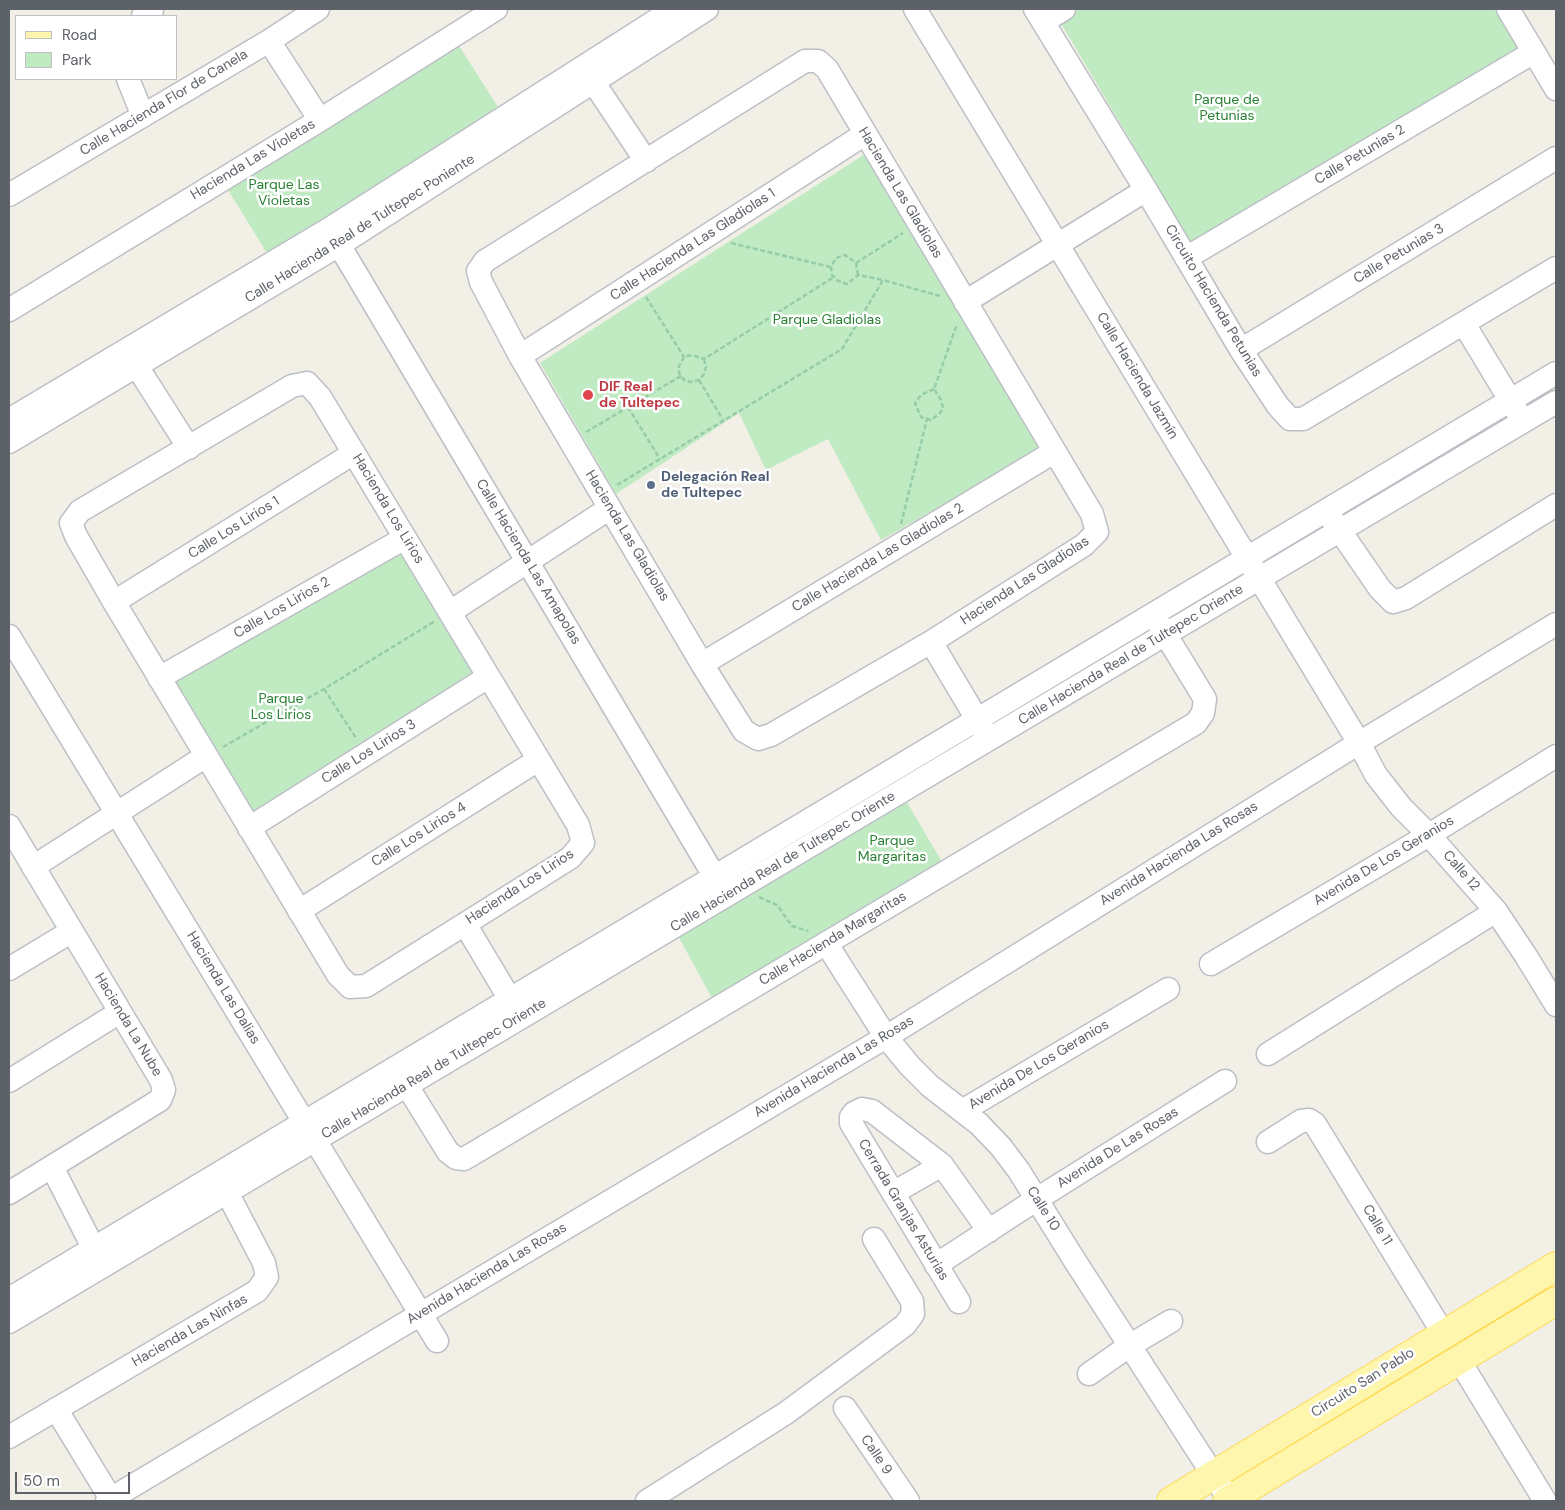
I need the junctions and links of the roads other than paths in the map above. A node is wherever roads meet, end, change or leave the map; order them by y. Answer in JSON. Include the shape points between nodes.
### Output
{"nodes":[{"id":1,"x":318,"y":9,"type":"edge"},
{"id":2,"x":496,"y":9,"type":"edge"},
{"id":3,"x":674,"y":9,"type":"edge"},
{"id":4,"x":708,"y":9,"type":"edge"},
{"id":5,"x":915,"y":9,"type":"edge"},
{"id":6,"x":1064,"y":9,"type":"edge"},
{"id":7,"x":1508,"y":9,"type":"edge"},
{"id":8,"x":1039,"y":15,"type":"edge"},
{"id":9,"x":269,"y":41,"type":"junction"},
{"id":10,"x":1534,"y":52,"type":"junction"},
{"id":11,"x":589,"y":75,"type":"junction"},
{"id":12,"x":128,"y":80,"type":"edge"},
{"id":13,"x":1556,"y":89,"type":"edge"},
{"id":14,"x":143,"y":116,"type":"junction"},
{"id":15,"x":320,"y":120,"type":"junction"},
{"id":16,"x":865,"y":134,"type":"junction"},
{"id":17,"x":1556,"y":158,"type":"edge"},
{"id":18,"x":646,"y":161,"type":"junction"},
{"id":19,"x":1146,"y":190,"type":"junction"},
{"id":20,"x":9,"y":195,"type":"edge"},
{"id":21,"x":334,"y":237,"type":"junction"},
{"id":22,"x":1058,"y":244,"type":"junction"},
{"id":23,"x":1186,"y":258,"type":"junction"},
{"id":24,"x":1556,"y":268,"type":"edge"},
{"id":25,"x":965,"y":302,"type":"junction"},
{"id":26,"x":9,"y":310,"type":"edge"},
{"id":27,"x":1464,"y":324,"type":"junction"},
{"id":28,"x":1241,"y":350,"type":"junction"},
{"id":29,"x":520,"y":356,"type":"junction"},
{"id":30,"x":131,"y":358,"type":"junction"},
{"id":31,"x":1556,"y":373,"type":"edge"},
{"id":32,"x":1510,"y":400,"type":"junction"},
{"id":33,"x":1556,"y":402,"type":"edge"},
{"id":34,"x":9,"y":420,"type":"edge"},
{"id":35,"x":1524,"y":422,"type":"junction"},
{"id":36,"x":9,"y":442,"type":"edge"},
{"id":37,"x":189,"y":448,"type":"junction"},
{"id":38,"x":1054,"y":452,"type":"junction"},
{"id":39,"x":354,"y":453,"type":"junction"},
{"id":40,"x":606,"y":501,"type":"junction"},
{"id":41,"x":1556,"y":505,"type":"edge"},
{"id":42,"x":1326,"y":510,"type":"junction"},
{"id":43,"x":1340,"y":531,"type":"junction"},
{"id":44,"x":405,"y":538,"type":"junction"},
{"id":45,"x":1247,"y":558,"type":"junction"},
{"id":46,"x":528,"y":562,"type":"junction"},
{"id":47,"x":1260,"y":579,"type":"junction"},
{"id":48,"x":114,"y":602,"type":"junction"},
{"id":49,"x":450,"y":612,"type":"junction"},
{"id":50,"x":1153,"y":614,"type":"junction"},
{"id":51,"x":1556,"y":624,"type":"edge"},
{"id":52,"x":1165,"y":635,"type":"junction"},
{"id":53,"x":9,"y":636,"type":"edge"},
{"id":54,"x":931,"y":642,"type":"junction"},
{"id":55,"x":702,"y":664,"type":"junction"},
{"id":56,"x":488,"y":677,"type":"junction"},
{"id":57,"x":159,"y":678,"type":"junction"},
{"id":58,"x":977,"y":719,"type":"junction"},
{"id":59,"x":989,"y":740,"type":"junction"},
{"id":60,"x":1359,"y":743,"type":"junction"},
{"id":61,"x":206,"y":756,"type":"junction"},
{"id":62,"x":1556,"y":756,"type":"edge"},
{"id":63,"x":538,"y":760,"type":"junction"},
{"id":64,"x":117,"y":814,"type":"junction"},
{"id":65,"x":9,"y":826,"type":"edge"},
{"id":66,"x":249,"y":828,"type":"junction"},
{"id":67,"x":1429,"y":835,"type":"junction"},
{"id":68,"x":33,"y":867,"type":"junction"},
{"id":69,"x":715,"y":876,"type":"junction"},
{"id":70,"x":733,"y":892,"type":"junction"},
{"id":71,"x":299,"y":911,"type":"junction"},
{"id":72,"x":1496,"y":911,"type":"junction"},
{"id":73,"x":465,"y":924,"type":"junction"},
{"id":74,"x":72,"y":931,"type":"junction"},
{"id":75,"x":826,"y":943,"type":"junction"},
{"id":76,"x":1211,"y":964,"type":"dead end"},
{"id":77,"x":9,"y":969,"type":"edge"},
{"id":78,"x":1168,"y":989,"type":"dead end"},
{"id":79,"x":1556,"y":1004,"type":"edge"},
{"id":80,"x":515,"y":1008,"type":"junction"},
{"id":81,"x":120,"y":1012,"type":"junction"},
{"id":82,"x":886,"y":1037,"type":"junction"},
{"id":83,"x":1268,"y":1054,"type":"dead end"},
{"id":84,"x":401,"y":1077,"type":"junction"},
{"id":85,"x":9,"y":1081,"type":"edge"},
{"id":86,"x":1225,"y":1081,"type":"dead end"},
{"id":87,"x":962,"y":1111,"type":"junction"},
{"id":88,"x":310,"y":1131,"type":"junction"},
{"id":89,"x":1268,"y":1142,"type":"dead end"},
{"id":90,"x":942,"y":1165,"type":"junction"},
{"id":91,"x":52,"y":1167,"type":"junction"},
{"id":92,"x":222,"y":1183,"type":"junction"},
{"id":93,"x":9,"y":1193,"type":"edge"},
{"id":94,"x":893,"y":1193,"type":"junction"},
{"id":95,"x":1037,"y":1199,"type":"junction"},
{"id":96,"x":989,"y":1231,"type":"junction"},
{"id":97,"x":874,"y":1239,"type":"dead end"},
{"id":98,"x":98,"y":1257,"type":"junction"},
{"id":99,"x":936,"y":1265,"type":"junction"},
{"id":100,"x":1556,"y":1266,"type":"edge"},
{"id":101,"x":9,"y":1299,"type":"edge"},
{"id":102,"x":1556,"y":1301,"type":"edge"},
{"id":103,"x":959,"y":1302,"type":"dead end"},
{"id":104,"x":421,"y":1313,"type":"junction"},
{"id":105,"x":1171,"y":1321,"type":"dead end"},
{"id":106,"x":9,"y":1322,"type":"edge"},
{"id":107,"x":1443,"y":1333,"type":"junction"},
{"id":108,"x":438,"y":1341,"type":"dead end"},
{"id":109,"x":1129,"y":1346,"type":"junction"},
{"id":110,"x":1459,"y":1360,"type":"junction"},
{"id":111,"x":1089,"y":1374,"type":"dead end"},
{"id":112,"x":845,"y":1408,"type":"dead end"},
{"id":113,"x":56,"y":1409,"type":"junction"},
{"id":114,"x":9,"y":1437,"type":"edge"},
{"id":115,"x":1213,"y":1474,"type":"junction"},
{"id":116,"x":109,"y":1500,"type":"edge"},
{"id":117,"x":647,"y":1501,"type":"edge"},
{"id":118,"x":908,"y":1501,"type":"edge"},
{"id":119,"x":1171,"y":1501,"type":"edge"},
{"id":120,"x":1228,"y":1501,"type":"edge"},
{"id":121,"x":1545,"y":1501,"type":"edge"}],
"edges":[{"from":1,"to":9,"type":"street","name":"Calle Hacienda Flor de Canela"},
{"from":2,"to":15,"type":"street","name":"Hacienda Las Violetas"},
{"from":3,"to":11,"type":"street","name":"Calle Hacienda Real de Tultepec Poniente"},
{"from":4,"to":11,"type":"street","name":"Calle Hacienda Real de Tultepec Poniente"},
{"from":5,"to":22,"type":"street","name":"Calle Hacienda Jazmín"},
{"from":6,"to":8,"type":"street"},
{"from":7,"to":10,"type":"street"},
{"from":8,"to":19,"type":"street","name":"Circuito Hacienda Petunias"},
{"from":9,"to":14,"type":"street","name":"Calle Hacienda Flor de Canela"},
{"from":9,"to":15,"type":"street"},
{"from":10,"to":13,"type":"street"},
{"from":10,"to":23,"type":"street","name":"Calle Petunias 2"},
{"from":11,"to":18,"type":"street"},
{"from":11,"to":21,"type":"street","name":"Calle Hacienda Real de Tultepec Poniente"},
{"from":12,"to":14,"type":"street"},
{"from":14,"to":20,"type":"street","name":"Calle Hacienda Flor de Canela"},
{"from":15,"to":26,"type":"street","name":"Hacienda Las Violetas"},
{"from":16,"to":18,"type":"street","name":"Hacienda Las Gladiolas","via":[[827,69],[818,61],[805,60]]},
{"from":16,"to":25,"type":"street","name":"Hacienda Las Gladiolas"},
{"from":16,"to":29,"type":"street","name":"Calle Hacienda Las Gladiolas 1"},
{"from":17,"to":28,"type":"street","name":"Calle Petunias 3"},
{"from":18,"to":29,"type":"street","name":"Hacienda Las Gladiolas","via":[[485,261],[478,272],[481,282]]},
{"from":19,"to":22,"type":"street"},
{"from":19,"to":23,"type":"street","name":"Circuito Hacienda Petunias"},
{"from":21,"to":30,"type":"street","name":"Calle Hacienda Real de Tultepec Poniente"},
{"from":21,"to":46,"type":"street","name":"Calle Hacienda Las Amapolas"},
{"from":22,"to":25,"type":"street"},
{"from":22,"to":45,"type":"street","name":"Calle Hacienda Jazmín"},
{"from":23,"to":28,"type":"street","name":"Circuito Hacienda Petunias"},
{"from":24,"to":27,"type":"street","name":"Circuito Hacienda Petunias"},
{"from":25,"to":38,"type":"street","name":"Hacienda Las Gladiolas"},
{"from":27,"to":28,"type":"street","name":"Circuito Hacienda Petunias","via":[[1303,418],[1290,419],[1278,406]]},
{"from":27,"to":32,"type":"street"},
{"from":29,"to":40,"type":"street","name":"Hacienda Las Gladiolas"},
{"from":30,"to":34,"type":"street","name":"Calle Hacienda Real de Tultepec Poniente"},
{"from":30,"to":36,"type":"street","name":"Calle Hacienda Real de Tultepec Poniente"},
{"from":30,"to":37,"type":"street"},
{"from":31,"to":32,"type":"street"},
{"from":32,"to":35,"type":"street"},
{"from":32,"to":42,"type":"street"},
{"from":33,"to":35,"type":"street","name":"Calle Hacienda Real de Tultepec Oriente"},
{"from":35,"to":43,"type":"street","name":"Calle Hacienda Real de Tultepec Oriente"},
{"from":37,"to":39,"type":"street","name":"Hacienda Los Lirios","via":[[292,386],[307,383],[320,397]]},
{"from":37,"to":48,"type":"street","name":"Hacienda Los Lirios","via":[[80,511],[71,523]]},
{"from":38,"to":54,"type":"street","name":"Hacienda Las Gladiolas","via":[[1092,514],[1097,532],[1084,545]]},
{"from":38,"to":55,"type":"street","name":"Calle Hacienda Las Gladiolas 2"},
{"from":39,"to":44,"type":"street","name":"Hacienda Los Lirios"},
{"from":39,"to":48,"type":"street","name":"Calle Los Lirios 1"},
{"from":40,"to":46,"type":"street"},
{"from":40,"to":55,"type":"street","name":"Hacienda Las Gladiolas"},
{"from":41,"to":43,"type":"street","via":[[1406,598],[1393,602],[1380,590]]},
{"from":42,"to":43,"type":"street"},
{"from":42,"to":45,"type":"street"},
{"from":43,"to":47,"type":"street","name":"Calle Hacienda Real de Tultepec Oriente"},
{"from":44,"to":49,"type":"street","name":"Hacienda Los Lirios"},
{"from":44,"to":57,"type":"street","name":"Calle Los Lirios 2"},
{"from":45,"to":47,"type":"street","name":"Calle Hacienda Jazmín"},
{"from":45,"to":50,"type":"street"},
{"from":46,"to":49,"type":"street"},
{"from":46,"to":69,"type":"street","name":"Calle Hacienda Las Amapolas"},
{"from":47,"to":52,"type":"street","name":"Calle Hacienda Real de Tultepec Oriente"},
{"from":47,"to":60,"type":"street","name":"Calle Hacienda Jazmín"},
{"from":48,"to":57,"type":"street","name":"Hacienda Los Lirios"},
{"from":49,"to":56,"type":"street","name":"Hacienda Los Lirios"},
{"from":50,"to":52,"type":"street","name":"Calle Hacienda Margaritas"},
{"from":50,"to":58,"type":"street"},
{"from":51,"to":60,"type":"street","name":"Avenida Hacienda Las Rosas"},
{"from":52,"to":59,"type":"street","name":"Calle Hacienda Real de Tultepec Oriente"},
{"from":52,"to":75,"type":"street","name":"Calle Hacienda Margaritas","via":[[1205,699],[1203,713],[1196,723]]},
{"from":53,"to":64,"type":"street","name":"Hacienda Las Dalias"},
{"from":54,"to":55,"type":"street","name":"Hacienda Las Gladiolas","via":[[771,736],[758,739],[744,731]]},
{"from":54,"to":58,"type":"street"},
{"from":56,"to":63,"type":"street","name":"Hacienda Los Lirios"},
{"from":56,"to":66,"type":"street","name":"Calle Los Lirios 3"},
{"from":57,"to":61,"type":"street","name":"Hacienda Los Lirios"},
{"from":58,"to":59,"type":"street"},
{"from":58,"to":69,"type":"street"},
{"from":59,"to":70,"type":"street","name":"Calle Hacienda Real de Tultepec Oriente"},
{"from":60,"to":67,"type":"street","name":"Calle 12","via":[[1376,775]]},
{"from":60,"to":82,"type":"street","name":"Avenida Hacienda Las Rosas"},
{"from":61,"to":64,"type":"street"},
{"from":61,"to":66,"type":"street","name":"Hacienda Los Lirios"},
{"from":62,"to":67,"type":"street","name":"Avenida De Los Geranios"},
{"from":63,"to":71,"type":"street","name":"Calle Los Lirios 4"},
{"from":63,"to":73,"type":"street","name":"Hacienda Los Lirios","via":[[578,825],[583,843],[570,858]]},
{"from":64,"to":68,"type":"street"},
{"from":64,"to":88,"type":"street","name":"Hacienda Las Dalias"},
{"from":65,"to":68,"type":"street","name":"Hacienda La Nube"},
{"from":66,"to":71,"type":"street","name":"Hacienda Los Lirios"},
{"from":67,"to":72,"type":"street","name":"Calle 12"},
{"from":67,"to":76,"type":"street","name":"Avenida De Los Geranios"},
{"from":68,"to":74,"type":"street","name":"Hacienda La Nube"},
{"from":69,"to":70,"type":"street","name":"Calle Hacienda Las Amapolas"},
{"from":69,"to":80,"type":"street"},
{"from":70,"to":80,"type":"street","name":"Calle Hacienda Real de Tultepec Oriente"},
{"from":71,"to":73,"type":"street","name":"Hacienda Los Lirios","via":[[338,975],[350,987],[366,986]]},
{"from":72,"to":79,"type":"street","name":"Calle 12"},
{"from":72,"to":83,"type":"street"},
{"from":73,"to":80,"type":"street"},
{"from":74,"to":77,"type":"street"},
{"from":74,"to":81,"type":"street","name":"Hacienda La Nube"},
{"from":75,"to":82,"type":"street","name":"Calle 10"},
{"from":75,"to":84,"type":"street","name":"Calle Hacienda Margaritas","via":[[464,1159],[448,1152]]},
{"from":78,"to":87,"type":"street","name":"Avenida De Los Geranios"},
{"from":80,"to":84,"type":"street","name":"Calle Hacienda Real de Tultepec Oriente"},
{"from":81,"to":85,"type":"street"},
{"from":81,"to":91,"type":"street","name":"Hacienda La Nube","via":[[160,1080],[164,1090],[160,1100]]},
{"from":82,"to":87,"type":"street","name":"Calle 10","via":[[917,1073]]},
{"from":82,"to":104,"type":"street","name":"Avenida Hacienda Las Rosas"},
{"from":84,"to":88,"type":"street","name":"Calle Hacienda Real de Tultepec Oriente"},
{"from":86,"to":95,"type":"street","name":"Avenida De Las Rosas"},
{"from":87,"to":95,"type":"street","name":"Calle 10","via":[[1001,1147]]},
{"from":88,"to":92,"type":"street","name":"Calle Hacienda Real de Tultepec Oriente"},
{"from":88,"to":104,"type":"street","name":"Hacienda Las Dalias"},
{"from":89,"to":107,"type":"street","name":"Calle 11","via":[[1301,1121],[1309,1120],[1315,1124]]},
{"from":90,"to":94,"type":"street"},
{"from":90,"to":94,"type":"street","name":"Cerrada Granjas Asturias","via":[[872,1111],[862,1109],[854,1113],[851,1123]]},
{"from":90,"to":96,"type":"street"},
{"from":91,"to":93,"type":"street","name":"Hacienda La Nube"},
{"from":91,"to":98,"type":"street"},
{"from":92,"to":98,"type":"street","name":"Calle Hacienda Real de Tultepec Oriente"},
{"from":92,"to":113,"type":"street","name":"Hacienda Las Ninfas","via":[[264,1263],[267,1277],[257,1291]]},
{"from":94,"to":99,"type":"street","name":"Cerrada Granjas Asturias"},
{"from":95,"to":96,"type":"street","name":"Avenida De Las Rosas"},
{"from":95,"to":109,"type":"street","name":"Calle 10"},
{"from":96,"to":99,"type":"street","name":"Avenida De Las Rosas"},
{"from":97,"to":117,"type":"street","via":[[912,1301],[913,1314],[905,1325],[786,1413]]},
{"from":98,"to":101,"type":"street"},
{"from":98,"to":106,"type":"street","name":"Calle Hacienda Real de Tultepec Oriente"},
{"from":99,"to":103,"type":"street","name":"Cerrada Granjas Asturias"},
{"from":100,"to":107,"type":"main road","name":"Circuito San Pablo"},
{"from":102,"to":110,"type":"main road"},
{"from":104,"to":108,"type":"street","name":"Hacienda Las Dalias"},
{"from":104,"to":116,"type":"street","name":"Avenida Hacienda Las Rosas"},
{"from":105,"to":109,"type":"street"},
{"from":107,"to":115,"type":"main road","name":"Circuito San Pablo"},
{"from":109,"to":111,"type":"street"},
{"from":109,"to":115,"type":"street","name":"Calle 10"},
{"from":110,"to":120,"type":"main road"},
{"from":110,"to":121,"type":"street"},
{"from":112,"to":118,"type":"street","name":"Calle 9"},
{"from":113,"to":114,"type":"street","name":"Hacienda Las Ninfas"},
{"from":113,"to":116,"type":"street"},
{"from":115,"to":119,"type":"main road","name":"Circuito San Pablo"},
{"from":115,"to":120,"type":"street","name":"Calle 10"}]}
